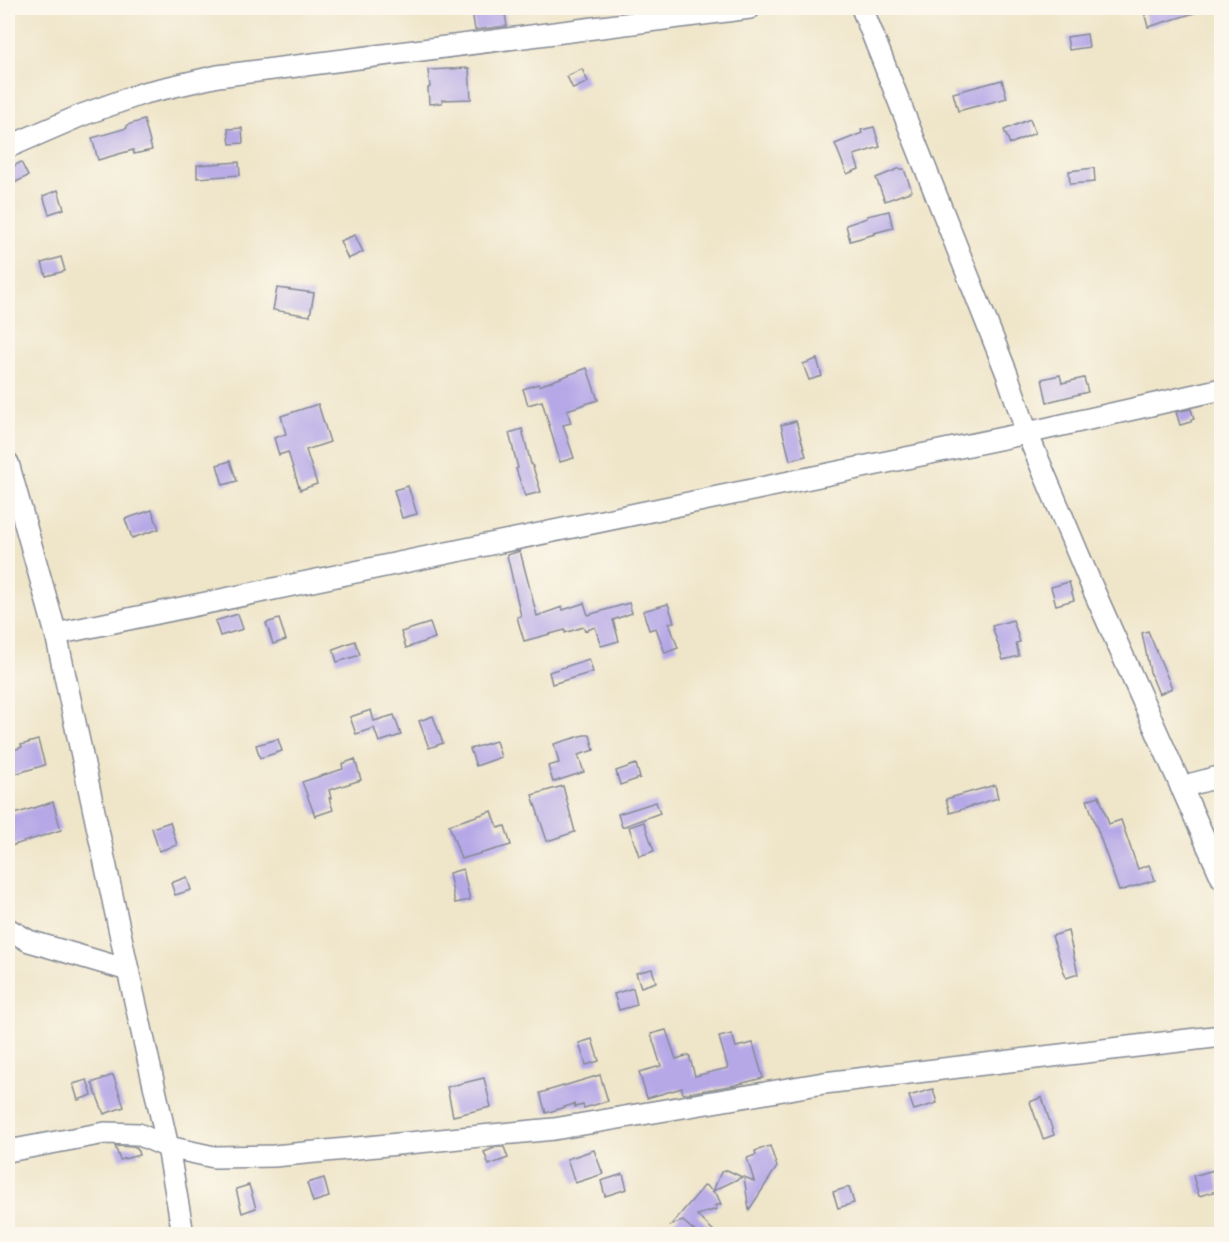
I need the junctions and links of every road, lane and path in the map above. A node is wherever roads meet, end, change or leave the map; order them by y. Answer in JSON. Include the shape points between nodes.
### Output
{"nodes":[{"id":1,"x":750,"y":8,"type":"edge"},
{"id":2,"x":862,"y":8,"type":"edge"},
{"id":3,"x":8,"y":147,"type":"edge"},
{"id":4,"x":1221,"y":389,"type":"edge"},
{"id":5,"x":1027,"y":433,"type":"junction"},
{"id":6,"x":8,"y":463,"type":"edge"},
{"id":7,"x":56,"y":634,"type":"junction"},
{"id":8,"x":1221,"y":776,"type":"edge"},
{"id":9,"x":1181,"y":787,"type":"junction"},
{"id":10,"x":1221,"y":878,"type":"edge"},
{"id":11,"x":8,"y":929,"type":"edge"},
{"id":12,"x":8,"y":941,"type":"edge"},
{"id":13,"x":30,"y":941,"type":"junction"},
{"id":14,"x":128,"y":970,"type":"junction"},
{"id":15,"x":1221,"y":1036,"type":"edge"},
{"id":16,"x":168,"y":1147,"type":"junction"},
{"id":17,"x":8,"y":1151,"type":"edge"},
{"id":18,"x":183,"y":1234,"type":"edge"}],
"edges":[{"from":1,"to":3,"type":"street","via":[[218,76],[144,93]]},
{"from":2,"to":5,"type":"street"},
{"from":4,"to":5,"type":"street"},
{"from":5,"to":7,"type":"street"},
{"from":5,"to":9,"type":"street"},
{"from":6,"to":7,"type":"street"},
{"from":7,"to":14,"type":"street"},
{"from":8,"to":9,"type":"street"},
{"from":9,"to":10,"type":"street"},
{"from":11,"to":13,"type":"street"},
{"from":12,"to":13,"type":"street"},
{"from":13,"to":14,"type":"street"},
{"from":14,"to":16,"type":"street"},
{"from":15,"to":16,"type":"street","via":[[825,1083],[554,1129],[274,1156],[214,1157]]},
{"from":16,"to":17,"type":"street","via":[[138,1134],[105,1133]]},
{"from":16,"to":18,"type":"street"}]}
